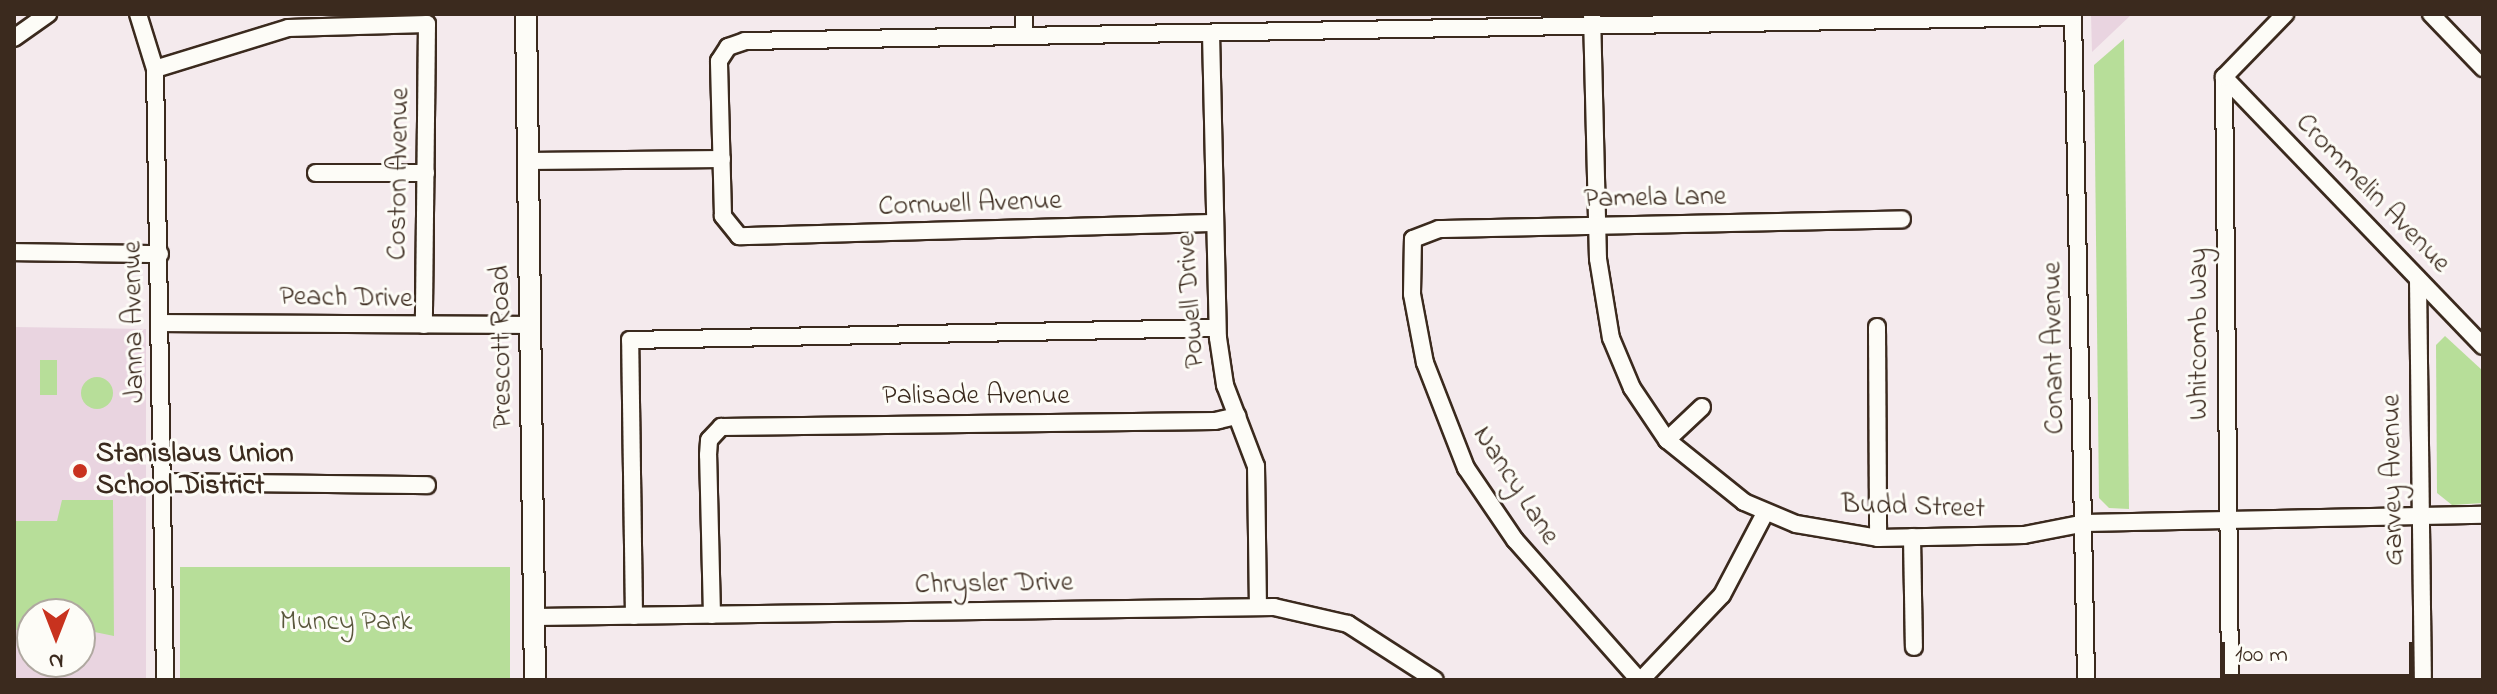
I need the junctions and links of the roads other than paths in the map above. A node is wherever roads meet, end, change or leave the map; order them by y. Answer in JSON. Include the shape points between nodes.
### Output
{"nodes":[{"id":1,"x":48,"y":14,"type":"edge"},
{"id":2,"x":138,"y":14,"type":"edge"},
{"id":3,"x":526,"y":14,"type":"edge"},
{"id":4,"x":1024,"y":14,"type":"edge"},
{"id":5,"x":2285,"y":14,"type":"edge"},
{"id":6,"x":2431,"y":14,"type":"edge"},
{"id":7,"x":2073,"y":15,"type":"edge"},
{"id":8,"x":1592,"y":20,"type":"edge"},
{"id":9,"x":1211,"y":33,"type":"junction"},
{"id":10,"x":1024,"y":36,"type":"junction"},
{"id":11,"x":14,"y":38,"type":"edge"},
{"id":12,"x":2483,"y":68,"type":"edge"},
{"id":13,"x":155,"y":69,"type":"junction"},
{"id":14,"x":2224,"y":77,"type":"junction"},
{"id":15,"x":722,"y":159,"type":"junction"},
{"id":16,"x":528,"y":161,"type":"junction"},
{"id":17,"x":316,"y":173,"type":"dead end"},
{"id":18,"x":426,"y":173,"type":"junction"},
{"id":19,"x":1902,"y":219,"type":"dead end"},
{"id":20,"x":1211,"y":223,"type":"junction"},
{"id":21,"x":1597,"y":226,"type":"junction"},
{"id":22,"x":1413,"y":239,"type":"joint"},
{"id":23,"x":14,"y":252,"type":"edge"},
{"id":24,"x":160,"y":254,"type":"junction"},
{"id":25,"x":2418,"y":280,"type":"junction"},
{"id":26,"x":162,"y":323,"type":"junction"},
{"id":27,"x":424,"y":325,"type":"junction"},
{"id":28,"x":530,"y":325,"type":"junction"},
{"id":29,"x":1877,"y":327,"type":"dead end"},
{"id":30,"x":1217,"y":328,"type":"junction"},
{"id":31,"x":2483,"y":346,"type":"edge"},
{"id":32,"x":1702,"y":407,"type":"dead end"},
{"id":33,"x":1237,"y":416,"type":"junction"},
{"id":34,"x":1667,"y":440,"type":"junction"},
{"id":35,"x":163,"y":482,"type":"junction"},
{"id":36,"x":427,"y":485,"type":"dead end"},
{"id":37,"x":1765,"y":513,"type":"junction"},
{"id":38,"x":2483,"y":515,"type":"edge"},
{"id":39,"x":2420,"y":516,"type":"junction"},
{"id":40,"x":2227,"y":521,"type":"junction"},
{"id":41,"x":2085,"y":523,"type":"junction"},
{"id":42,"x":1912,"y":537,"type":"junction"},
{"id":43,"x":1878,"y":538,"type":"junction"},
{"id":44,"x":1258,"y":607,"type":"junction"},
{"id":45,"x":712,"y":615,"type":"junction"},
{"id":46,"x":634,"y":616,"type":"junction"},
{"id":47,"x":535,"y":617,"type":"junction"},
{"id":48,"x":1914,"y":647,"type":"dead end"},
{"id":49,"x":165,"y":680,"type":"edge"},
{"id":50,"x":535,"y":680,"type":"edge"},
{"id":51,"x":1435,"y":680,"type":"edge"},
{"id":52,"x":1640,"y":680,"type":"edge"},
{"id":53,"x":2086,"y":680,"type":"edge"},
{"id":54,"x":2230,"y":680,"type":"edge"},
{"id":55,"x":2423,"y":680,"type":"edge"}],
"edges":[{"from":1,"to":11,"type":"street"},
{"from":2,"to":13,"type":"street","name":"Janna Avenue"},
{"from":3,"to":16,"type":"main road","name":"Prescott Road"},
{"from":4,"to":10,"type":"street"},
{"from":5,"to":14,"type":"street"},
{"from":6,"to":12,"type":"street"},
{"from":7,"to":8,"type":"street"},
{"from":7,"to":41,"type":"street","name":"Conant Avenue"},
{"from":8,"to":9,"type":"street"},
{"from":8,"to":21,"type":"street","name":"Budd Street"},
{"from":9,"to":10,"type":"street"},
{"from":9,"to":20,"type":"street","name":"Powell Drive"},
{"from":10,"to":15,"type":"street","via":[[745,41],[728,47],[717,75]]},
{"from":13,"to":18,"type":"street","name":"Coston Avenue","via":[[288,28],[427,24]]},
{"from":13,"to":24,"type":"street","name":"Janna Avenue"},
{"from":14,"to":25,"type":"street","name":"Crommelin Avenue"},
{"from":14,"to":40,"type":"street","name":"Whitcomb Way"},
{"from":15,"to":16,"type":"street"},
{"from":15,"to":20,"type":"street","name":"Cornwell Avenue","via":[[722,210],[732,231],[751,238]]},
{"from":16,"to":28,"type":"main road","name":"Prescott Road"},
{"from":17,"to":18,"type":"street"},
{"from":18,"to":27,"type":"street","name":"Coston Avenue"},
{"from":19,"to":21,"type":"street","name":"Pamela Lane"},
{"from":20,"to":30,"type":"street","name":"Powell Drive"},
{"from":21,"to":22,"type":"street","name":"Pamela Lane","via":[[1427,230]]},
{"from":21,"to":34,"type":"street","name":"Budd Street","via":[[1611,338],[1632,388]]},
{"from":22,"to":52,"type":"street","name":"Nancy Lane","via":[[1412,294],[1425,363],[1466,468],[1515,540]]},
{"from":23,"to":24,"type":"street"},
{"from":24,"to":26,"type":"street","name":"Janna Avenue"},
{"from":25,"to":31,"type":"street","name":"Crommelin Avenue"},
{"from":25,"to":39,"type":"street","name":"Garvey Avenue"},
{"from":26,"to":27,"type":"street","name":"Peach Drive"},
{"from":26,"to":35,"type":"street","name":"Janna Avenue"},
{"from":27,"to":28,"type":"street","name":"Peach Drive"},
{"from":28,"to":47,"type":"main road","name":"Prescott Road"},
{"from":29,"to":43,"type":"street"},
{"from":30,"to":33,"type":"street","name":"Powell Drive","via":[[1225,385]]},
{"from":30,"to":46,"type":"street","via":[[630,340]]},
{"from":32,"to":34,"type":"street"},
{"from":33,"to":44,"type":"street","name":"Powell Drive","via":[[1256,466]]},
{"from":33,"to":45,"type":"street","name":"Palisade Avenue","via":[[730,425],[716,430],[708,455]]},
{"from":34,"to":37,"type":"street","name":"Budd Street","via":[[1714,483]]},
{"from":35,"to":36,"type":"street"},
{"from":35,"to":49,"type":"street","name":"Janna Avenue"},
{"from":37,"to":43,"type":"street","name":"Budd Street","via":[[1820,530]]},
{"from":37,"to":52,"type":"street","via":[[1722,595]]},
{"from":38,"to":39,"type":"street","name":"Budd Street"},
{"from":39,"to":40,"type":"street","name":"Budd Street"},
{"from":39,"to":55,"type":"street","name":"Garvey Avenue"},
{"from":40,"to":41,"type":"street","name":"Budd Street"},
{"from":40,"to":54,"type":"street","name":"Whitcomb Way"},
{"from":41,"to":42,"type":"street","name":"Budd Street","via":[[2024,535]]},
{"from":41,"to":53,"type":"street","name":"Conant Avenue"},
{"from":42,"to":43,"type":"street","name":"Budd Street"},
{"from":42,"to":48,"type":"street"},
{"from":44,"to":45,"type":"street","name":"Chrysler Drive"},
{"from":44,"to":51,"type":"street","name":"Chrysler Drive","via":[[1309,610],[1348,624]]},
{"from":45,"to":46,"type":"street","name":"Chrysler Drive"},
{"from":46,"to":47,"type":"street","name":"Chrysler Drive"},
{"from":47,"to":50,"type":"main road","name":"Prescott Road"}]}
